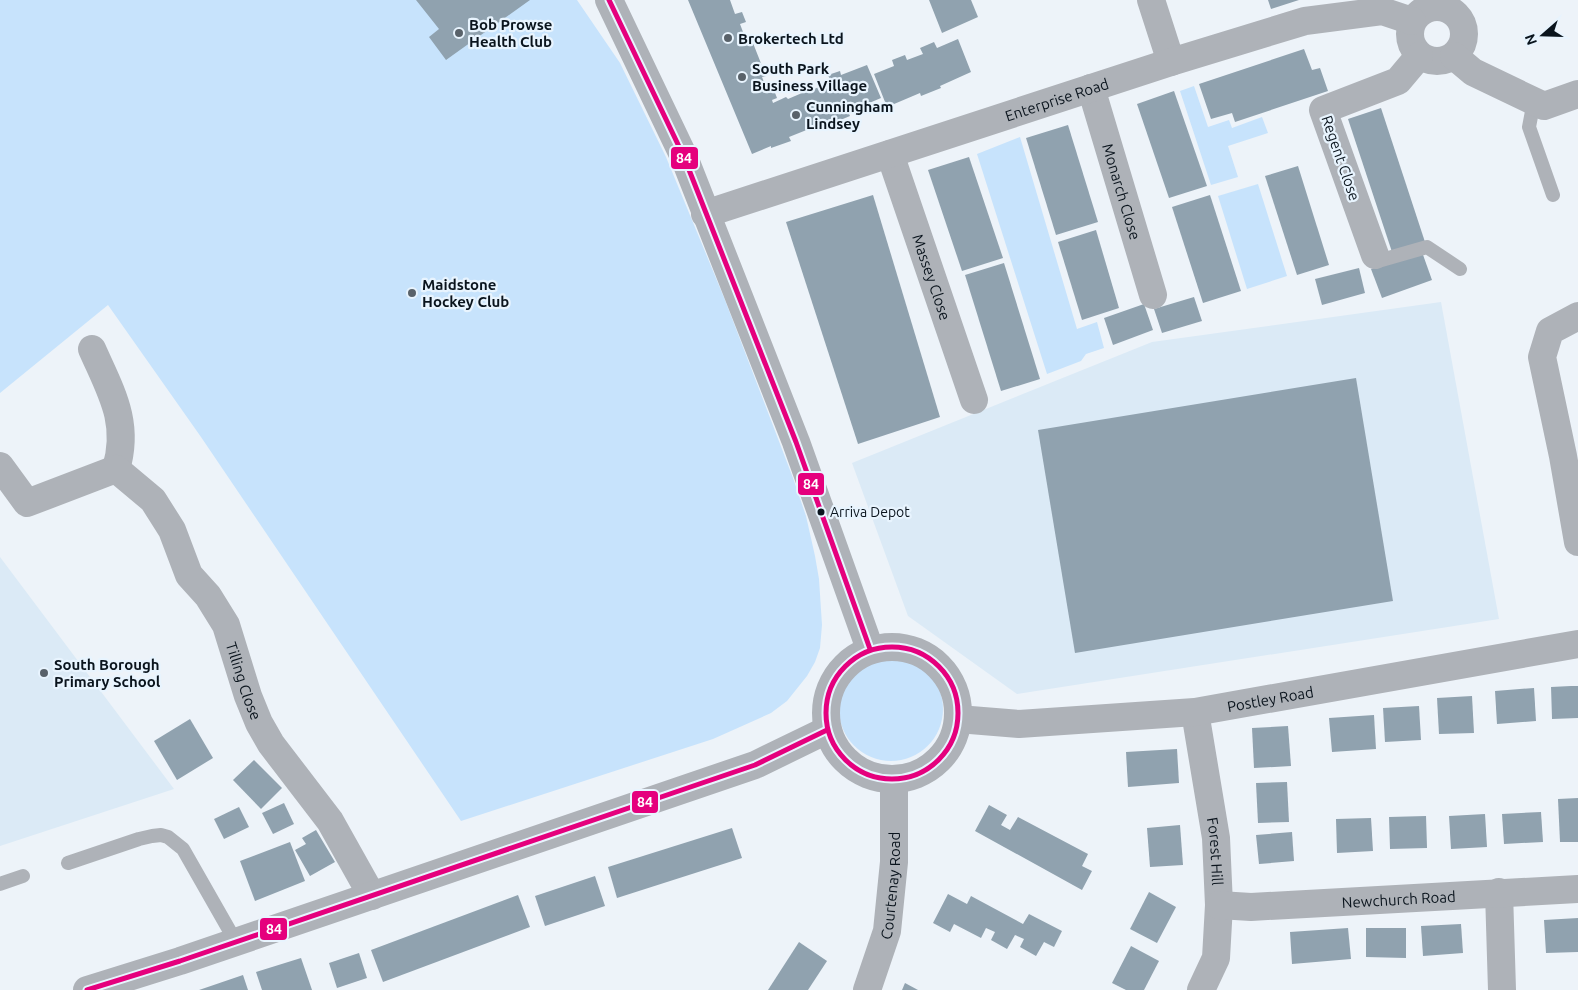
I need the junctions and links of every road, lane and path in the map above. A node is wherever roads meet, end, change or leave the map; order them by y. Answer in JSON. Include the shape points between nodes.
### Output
{"nodes":[{"id":1,"x":610,"y":0,"type":"edge"},
{"id":2,"x":1151,"y":0,"type":"edge"},
{"id":3,"x":1452,"y":5,"type":"edge"},
{"id":4,"x":1412,"y":21,"type":"junction"},
{"id":5,"x":1420,"y":56,"type":"junction"},
{"id":6,"x":1454,"y":56,"type":"junction"},
{"id":7,"x":1171,"y":62,"type":"junction"},
{"id":8,"x":1091,"y":88,"type":"junction"},
{"id":9,"x":1578,"y":94,"type":"edge"},
{"id":10,"x":1534,"y":101,"type":"junction"},
{"id":11,"x":890,"y":154,"type":"junction"},
{"id":12,"x":1553,"y":195,"type":"dead end"},
{"id":13,"x":705,"y":214,"type":"junction"},
{"id":14,"x":1375,"y":255,"type":"joint"},
{"id":15,"x":1460,"y":270,"type":"dead end"},
{"id":16,"x":1153,"y":295,"type":"dead end"},
{"id":17,"x":1578,"y":316,"type":"edge"},
{"id":18,"x":92,"y":349,"type":"dead end"},
{"id":19,"x":974,"y":400,"type":"dead end"},
{"id":20,"x":0,"y":466,"type":"edge"},
{"id":21,"x":116,"y":469,"type":"junction"},
{"id":22,"x":1578,"y":542,"type":"edge"},
{"id":23,"x":1578,"y":644,"type":"edge"},
{"id":24,"x":870,"y":649,"type":"junction"},
{"id":25,"x":1195,"y":712,"type":"junction"},
{"id":26,"x":958,"y":720,"type":"junction"},
{"id":27,"x":827,"y":730,"type":"junction"},
{"id":28,"x":894,"y":780,"type":"junction"},
{"id":29,"x":68,"y":863,"type":"dead end"},
{"id":30,"x":23,"y":876,"type":"dead end"},
{"id":31,"x":0,"y":884,"type":"edge"},
{"id":32,"x":1578,"y":889,"type":"edge"},
{"id":33,"x":1498,"y":892,"type":"junction"},
{"id":34,"x":372,"y":896,"type":"junction"},
{"id":35,"x":1219,"y":905,"type":"junction"},
{"id":36,"x":236,"y":942,"type":"junction"},
{"id":37,"x":87,"y":990,"type":"edge"},
{"id":38,"x":867,"y":990,"type":"edge"},
{"id":39,"x":1201,"y":990,"type":"edge"},
{"id":40,"x":1502,"y":990,"type":"edge"}],
"edges":[{"from":1,"to":13,"type":"street","via":[[684,157]]},
{"from":2,"to":7,"type":"street"},
{"from":3,"to":4,"type":"street","via":[[1430,7],[1419,12]]},
{"from":3,"to":6,"type":"street","via":[[1463,26],[1464,38]]},
{"from":4,"to":5,"type":"street","via":[[1410,36],[1413,49]]},
{"from":4,"to":7,"type":"street","name":"Enterprise Road","via":[[1382,11],[1305,20]]},
{"from":5,"to":6,"type":"street","via":[[1442,62]]},
{"from":5,"to":14,"type":"street","name":"Regent Close","via":[[1398,81],[1324,110]]},
{"from":6,"to":10,"type":"street","via":[[1473,72]]},
{"from":7,"to":8,"type":"street","name":"Enterprise Road"},
{"from":8,"to":11,"type":"street","name":"Enterprise Road"},
{"from":8,"to":16,"type":"street","name":"Monarch Close"},
{"from":9,"to":10,"type":"street","via":[[1544,106]]},
{"from":10,"to":12,"type":"lane","via":[[1529,127]]},
{"from":11,"to":13,"type":"street","name":"Enterprise Road"},
{"from":11,"to":19,"type":"street","name":"Massey Close"},
{"from":13,"to":24,"type":"street","via":[[796,442]]},
{"from":14,"to":15,"type":"lane","via":[[1378,261],[1427,247]]},
{"from":17,"to":22,"type":"street","via":[[1550,331],[1542,357]]},
{"from":18,"to":21,"type":"street","via":[[114,398],[122,430]]},
{"from":20,"to":21,"type":"street","via":[[27,503]]},
{"from":21,"to":34,"type":"street","name":"Tilling Close","via":[[153,500],[172,530],[189,575],[208,596],[226,625],[259,722],[330,821]]},
{"from":23,"to":25,"type":"street","name":"Postley Road"},
{"from":24,"to":26,"type":"street","via":[[909,648],[935,662],[953,685]]},
{"from":24,"to":27,"type":"street","via":[[837,674],[826,703]]},
{"from":25,"to":26,"type":"street","name":"Postley Road","via":[[1019,724]]},
{"from":25,"to":35,"type":"street","name":"Forest Hill","via":[[1216,838]]},
{"from":26,"to":28,"type":"street","via":[[946,752],[919,774]]},
{"from":27,"to":28,"type":"street","via":[[840,755],[861,772]]},
{"from":27,"to":34,"type":"street","via":[[755,764]]},
{"from":28,"to":38,"type":"street","name":"Courtenay Road","via":[[894,862],[887,931]]},
{"from":29,"to":36,"type":"lane","via":[[139,839],[168,837],[183,849]]},
{"from":30,"to":31,"type":"lane"},
{"from":32,"to":33,"type":"street","name":"Newchurch Road"},
{"from":33,"to":35,"type":"street","name":"Newchurch Road","via":[[1252,907]]},
{"from":33,"to":40,"type":"street"},
{"from":34,"to":36,"type":"street"},
{"from":35,"to":39,"type":"street","name":"Forest Hill","via":[[1216,958]]},
{"from":36,"to":37,"type":"street"}]}
